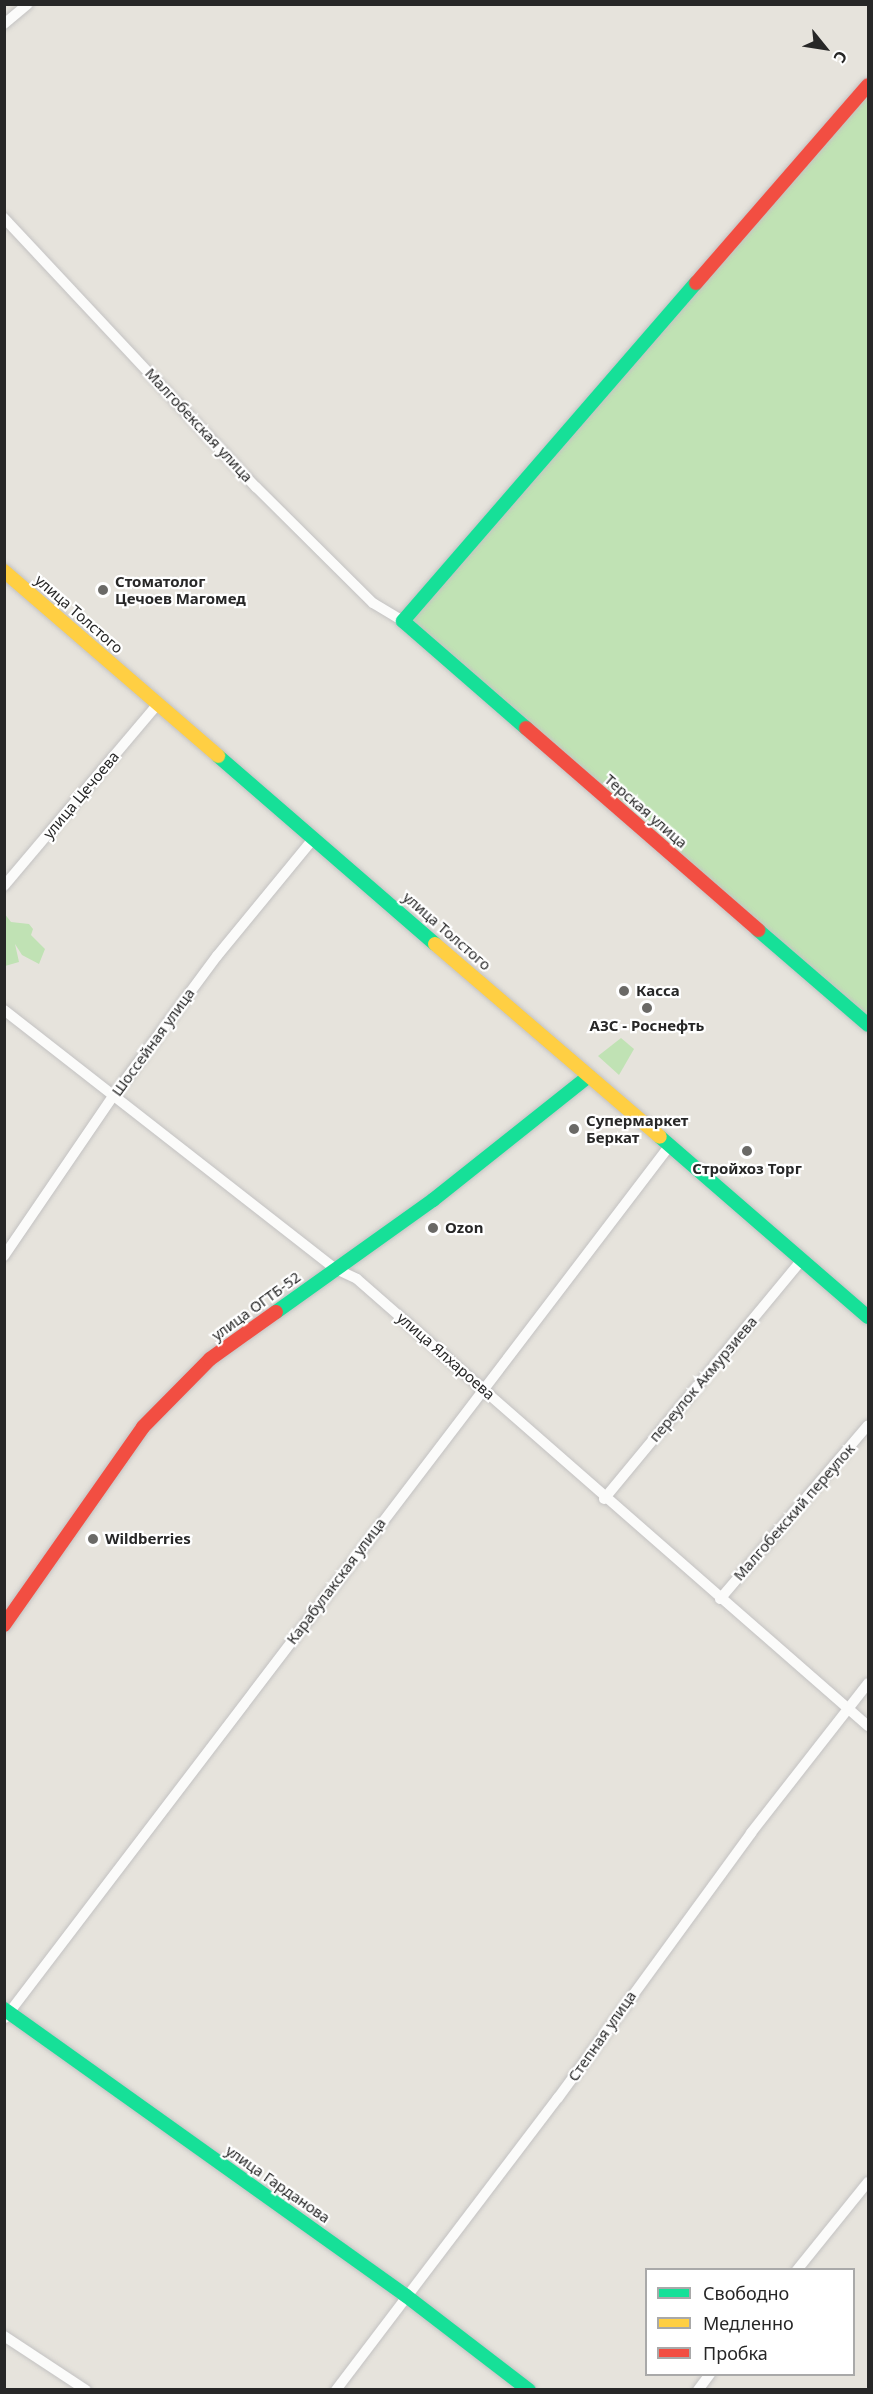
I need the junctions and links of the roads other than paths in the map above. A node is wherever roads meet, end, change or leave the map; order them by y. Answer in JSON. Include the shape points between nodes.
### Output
{"nodes":[{"id":1,"x":28,"y":4,"type":"edge"},
{"id":2,"x":4,"y":24,"type":"edge"},
{"id":3,"x":868,"y":85,"type":"edge"},
{"id":4,"x":4,"y":218,"type":"edge"},
{"id":5,"x":4,"y":571,"type":"edge"},
{"id":6,"x":403,"y":621,"type":"junction"},
{"id":7,"x":158,"y":704,"type":"junction"},
{"id":8,"x":314,"y":838,"type":"junction"},
{"id":9,"x":4,"y":886,"type":"edge"},
{"id":10,"x":4,"y":1010,"type":"edge"},
{"id":11,"x":868,"y":1025,"type":"edge"},
{"id":12,"x":589,"y":1076,"type":"junction"},
{"id":13,"x":114,"y":1095,"type":"junction"},
{"id":14,"x":670,"y":1145,"type":"junction"},
{"id":15,"x":4,"y":1256,"type":"edge"},
{"id":16,"x":802,"y":1260,"type":"junction"},
{"id":17,"x":336,"y":1269,"type":"junction"},
{"id":18,"x":868,"y":1317,"type":"edge"},
{"id":19,"x":482,"y":1388,"type":"junction"},
{"id":20,"x":868,"y":1425,"type":"edge"},
{"id":21,"x":604,"y":1499,"type":"junction"},
{"id":22,"x":720,"y":1599,"type":"junction"},
{"id":23,"x":4,"y":1625,"type":"edge"},
{"id":24,"x":868,"y":1683,"type":"edge"},
{"id":25,"x":849,"y":1708,"type":"junction"},
{"id":26,"x":868,"y":1726,"type":"edge"},
{"id":27,"x":6,"y":2014,"type":"edge"},
{"id":28,"x":868,"y":2182,"type":"edge"},
{"id":29,"x":799,"y":2268,"type":"edge"},
{"id":30,"x":405,"y":2295,"type":"junction"},
{"id":31,"x":4,"y":2336,"type":"edge"},
{"id":32,"x":708,"y":2376,"type":"edge"},
{"id":33,"x":86,"y":2390,"type":"edge"},
{"id":34,"x":336,"y":2390,"type":"edge"},
{"id":35,"x":529,"y":2390,"type":"edge"},
{"id":36,"x":698,"y":2390,"type":"edge"}],
"edges":[{"from":1,"to":2,"type":"street"},
{"from":3,"to":6,"type":"street"},
{"from":4,"to":6,"type":"street","name":"Малгобекская улица","via":[[256,487],[373,603]]},
{"from":5,"to":7,"type":"street","name":"улица Толстого"},
{"from":6,"to":11,"type":"street","name":"Терская улица"},
{"from":7,"to":8,"type":"street","name":"улица Толстого"},
{"from":7,"to":9,"type":"street","name":"улица Цечоева"},
{"from":8,"to":12,"type":"street","name":"улица Толстого"},
{"from":8,"to":13,"type":"street","name":"Шоссейная улица","via":[[217,956]]},
{"from":10,"to":13,"type":"street","name":"улица Ялхароева"},
{"from":12,"to":14,"type":"street","name":"улица Толстого"},
{"from":12,"to":17,"type":"street","name":"улица ОГТБ-52","via":[[433,1200]]},
{"from":13,"to":15,"type":"street","name":"Шоссейная улица"},
{"from":13,"to":17,"type":"street","name":"улица Ялхароева"},
{"from":14,"to":16,"type":"street","name":"улица Толстого"},
{"from":14,"to":19,"type":"street","name":"Карабулакская улица"},
{"from":16,"to":18,"type":"street","name":"улица Толстого"},
{"from":16,"to":21,"type":"street","name":"переулок Акмурзиева"},
{"from":17,"to":19,"type":"street","name":"улица Ялхароева","via":[[357,1279]]},
{"from":17,"to":23,"type":"street","name":"улица ОГТБ-52","via":[[210,1359],[143,1427]]},
{"from":19,"to":21,"type":"street","name":"улица Ялхароева"},
{"from":19,"to":27,"type":"street","name":"Карабулакская улица"},
{"from":20,"to":22,"type":"street","name":"Малгобекский переулок"},
{"from":21,"to":22,"type":"street","name":"улица Ялхароева"},
{"from":22,"to":25,"type":"street","name":"улица Ялхароева"},
{"from":24,"to":25,"type":"street","name":"Степная улица"},
{"from":25,"to":26,"type":"street","name":"улица Ялхароева"},
{"from":25,"to":30,"type":"street","name":"Степная улица","via":[[657,1957],[558,2098]]},
{"from":27,"to":30,"type":"street","name":"улица Гарданова"},
{"from":28,"to":29,"type":"street"},
{"from":30,"to":34,"type":"street","name":"Степная улица"},
{"from":30,"to":35,"type":"street","name":"улица Гарданова"},
{"from":31,"to":33,"type":"street"},
{"from":32,"to":36,"type":"street"}]}
